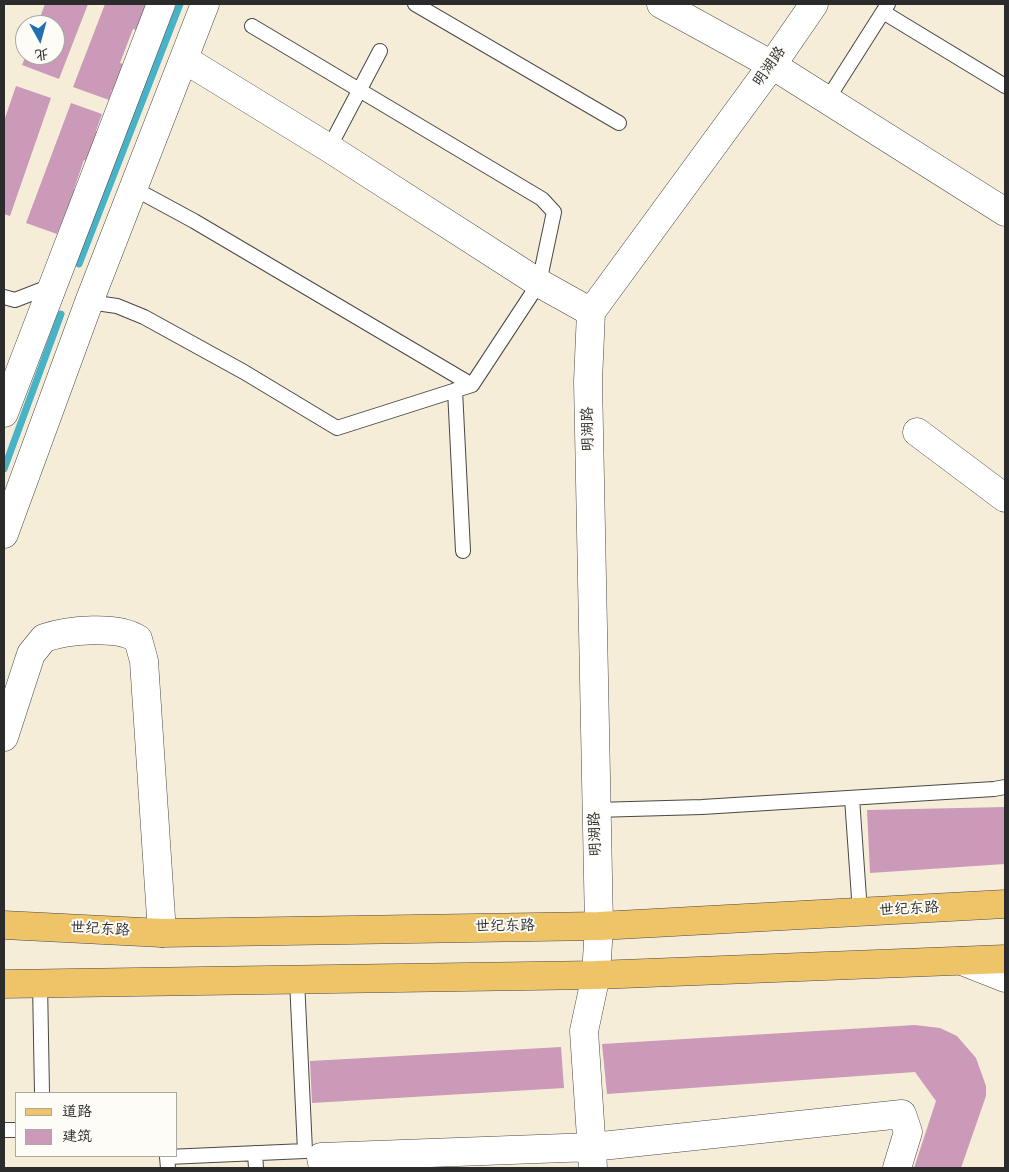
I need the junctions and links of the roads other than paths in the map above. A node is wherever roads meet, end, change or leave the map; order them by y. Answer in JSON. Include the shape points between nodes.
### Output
{"nodes":[{"id":1,"x":161,"y":4,"type":"edge"},
{"id":2,"x":205,"y":4,"type":"edge"},
{"id":3,"x":415,"y":4,"type":"edge"},
{"id":4,"x":661,"y":4,"type":"edge"},
{"id":5,"x":814,"y":4,"type":"edge"},
{"id":6,"x":886,"y":8,"type":"edge"},
{"id":7,"x":252,"y":26,"type":"dead end"},
{"id":8,"x":380,"y":51,"type":"dead end"},
{"id":9,"x":184,"y":59,"type":"junction"},
{"id":10,"x":772,"y":66,"type":"junction"},
{"id":11,"x":1005,"y":86,"type":"edge"},
{"id":12,"x":360,"y":89,"type":"junction"},
{"id":13,"x":827,"y":100,"type":"junction"},
{"id":14,"x":619,"y":123,"type":"dead end"},
{"id":15,"x":329,"y":148,"type":"junction"},
{"id":16,"x":133,"y":188,"type":"junction"},
{"id":17,"x":1005,"y":212,"type":"edge"},
{"id":18,"x":539,"y":284,"type":"junction"},
{"id":19,"x":51,"y":286,"type":"junction"},
{"id":20,"x":4,"y":297,"type":"edge"},
{"id":21,"x":89,"y":302,"type":"junction"},
{"id":22,"x":591,"y":312,"type":"junction"},
{"id":23,"x":472,"y":385,"type":"junction"},
{"id":24,"x":455,"y":390,"type":"junction"},
{"id":25,"x":4,"y":413,"type":"edge"},
{"id":26,"x":917,"y":432,"type":"dead end"},
{"id":27,"x":1005,"y":498,"type":"edge"},
{"id":28,"x":4,"y":534,"type":"edge"},
{"id":29,"x":463,"y":551,"type":"dead end"},
{"id":30,"x":4,"y":737,"type":"edge"},
{"id":31,"x":1005,"y":786,"type":"edge"},
{"id":32,"x":852,"y":798,"type":"junction"},
{"id":33,"x":595,"y":810,"type":"junction"},
{"id":34,"x":1004,"y":904,"type":"edge"},
{"id":35,"x":860,"y":912,"type":"junction"},
{"id":36,"x":4,"y":925,"type":"edge"},
{"id":37,"x":599,"y":926,"type":"junction"},
{"id":38,"x":162,"y":932,"type":"junction"},
{"id":39,"x":1005,"y":959,"type":"edge"},
{"id":40,"x":962,"y":961,"type":"junction"},
{"id":41,"x":596,"y":975,"type":"junction"},
{"id":42,"x":1005,"y":978,"type":"edge"},
{"id":43,"x":297,"y":980,"type":"junction"},
{"id":44,"x":40,"y":983,"type":"junction"},
{"id":45,"x":4,"y":984,"type":"edge"},
{"id":46,"x":42,"y":1092,"type":"edge"},
{"id":47,"x":255,"y":1153,"type":"junction"},
{"id":48,"x":178,"y":1156,"type":"edge"},
{"id":49,"x":592,"y":1158,"type":"edge"},
{"id":50,"x":256,"y":1168,"type":"edge"},
{"id":51,"x":323,"y":1168,"type":"edge"},
{"id":52,"x":896,"y":1168,"type":"edge"}],
"edges":[{"from":1,"to":19,"type":"street"},
{"from":2,"to":9,"type":"street"},
{"from":3,"to":14,"type":"lane"},
{"from":4,"to":10,"type":"street"},
{"from":5,"to":10,"type":"street","name":"明湖路"},
{"from":6,"to":11,"type":"lane"},
{"from":6,"to":13,"type":"lane"},
{"from":7,"to":12,"type":"lane"},
{"from":8,"to":12,"type":"lane"},
{"from":9,"to":15,"type":"street"},
{"from":9,"to":16,"type":"street"},
{"from":10,"to":13,"type":"street"},
{"from":10,"to":22,"type":"street","name":"明湖路"},
{"from":12,"to":15,"type":"lane"},
{"from":12,"to":18,"type":"lane","via":[[550,206],[554,212]]},
{"from":13,"to":17,"type":"street"},
{"from":15,"to":18,"type":"street"},
{"from":16,"to":21,"type":"street"},
{"from":16,"to":23,"type":"lane"},
{"from":18,"to":22,"type":"street"},
{"from":18,"to":23,"type":"lane"},
{"from":19,"to":20,"type":"lane","via":[[15,300]]},
{"from":19,"to":21,"type":"street"},
{"from":19,"to":25,"type":"street"},
{"from":21,"to":24,"type":"lane","via":[[117,306],[152,321],[337,428]]},
{"from":21,"to":28,"type":"street"},
{"from":22,"to":33,"type":"street","name":"明湖路","via":[[588,381]]},
{"from":23,"to":24,"type":"lane"},
{"from":24,"to":29,"type":"lane"},
{"from":26,"to":27,"type":"street"},
{"from":30,"to":38,"type":"street","via":[[31,654],[44,638],[109,630],[138,639],[144,661]]},
{"from":31,"to":32,"type":"lane"},
{"from":32,"to":33,"type":"lane"},
{"from":32,"to":35,"type":"lane"},
{"from":33,"to":37,"type":"street","name":"明湖路"},
{"from":34,"to":35,"type":"main road","name":"世纪东路"},
{"from":35,"to":37,"type":"main road","name":"世纪东路"},
{"from":36,"to":38,"type":"main road","name":"世纪东路"},
{"from":37,"to":38,"type":"main road","name":"世纪东路"},
{"from":37,"to":41,"type":"street","name":"明湖路"},
{"from":39,"to":40,"type":"main road"},
{"from":40,"to":41,"type":"main road"},
{"from":40,"to":42,"type":"street"},
{"from":41,"to":43,"type":"main road"},
{"from":41,"to":49,"type":"street","name":"明湖路","via":[[584,1031]]},
{"from":43,"to":44,"type":"main road"},
{"from":43,"to":47,"type":"lane","via":[[305,1151]]},
{"from":44,"to":45,"type":"main road"},
{"from":44,"to":46,"type":"lane"},
{"from":47,"to":48,"type":"lane"},
{"from":47,"to":50,"type":"lane"},
{"from":49,"to":51,"type":"street","via":[[322,1156]]},
{"from":49,"to":52,"type":"street","via":[[902,1114],[908,1132]]}]}
